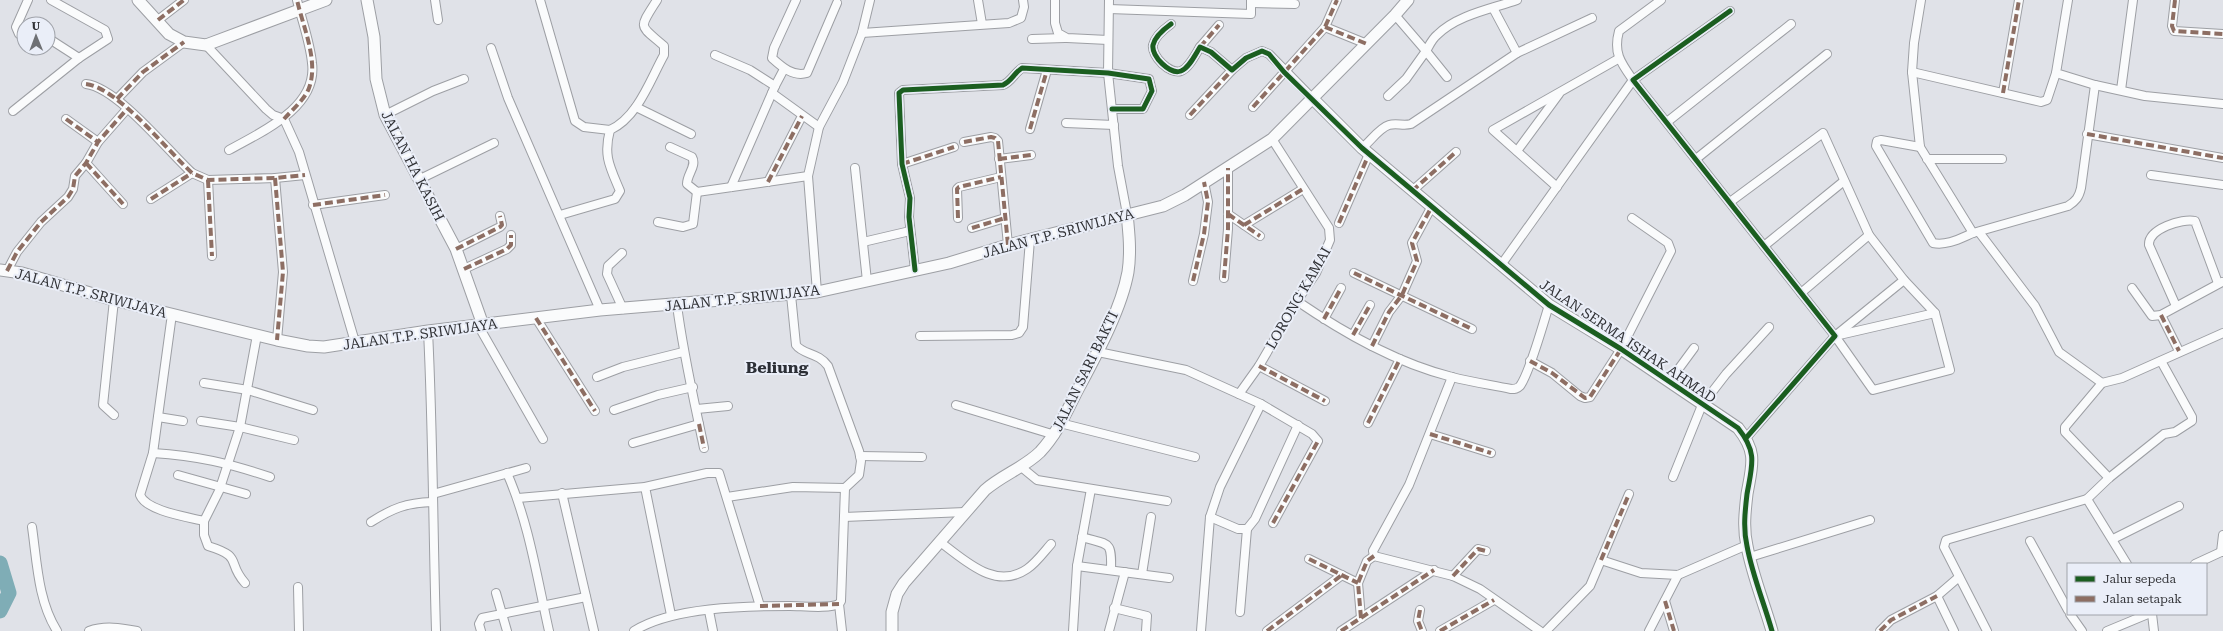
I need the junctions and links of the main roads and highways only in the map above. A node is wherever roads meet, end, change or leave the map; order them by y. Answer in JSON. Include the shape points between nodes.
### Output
{"nodes":[{"id":1,"x":138,"y":0,"type":"edge"},
{"id":2,"x":326,"y":0,"type":"edge"},
{"id":3,"x":367,"y":0,"type":"edge"},
{"id":4,"x":1408,"y":0,"type":"edge"},
{"id":5,"x":298,"y":4,"type":"edge"},
{"id":6,"x":1313,"y":99,"type":"junction"},
{"id":7,"x":1127,"y":214,"type":"junction"},
{"id":8,"x":4,"y":271,"type":"edge"},
{"id":9,"x":480,"y":325,"type":"junction"},
{"id":10,"x":892,"y":631,"type":"edge"},
{"id":11,"x":1772,"y":631,"type":"edge"}],
"edges":[{"from":1,"to":5,"type":"main road","via":[[169,34],[184,42],[206,44]]},
{"from":2,"to":5,"type":"main road"},
{"from":3,"to":9,"type":"main road","name":"JALAN HA KASIH","via":[[374,37],[376,79],[385,115],[456,250]]},
{"from":4,"to":6,"type":"main road","name":"JALAN T.P. SRIWIJAYA"},
{"from":6,"to":7,"type":"main road","name":"JALAN T.P. SRIWIJAYA","via":[[1272,139],[1185,195],[1162,206]]},
{"from":6,"to":11,"type":"main road","name":"JALAN SERMA ISHAK AHMAD","via":[[1366,151],[1431,208],[1549,305],[1621,349],[1738,428],[1751,450],[1753,466],[1744,520],[1747,545]]},
{"from":7,"to":9,"type":"main road","name":"JALAN T.P. SRIWIJAYA","via":[[949,263],[817,292],[600,310]]},
{"from":7,"to":10,"type":"main road","name":"JALAN SARI BAKTI","via":[[1130,250],[1122,295],[1098,352],[1055,435],[1039,453],[997,480],[914,569],[897,594],[892,612]]},
{"from":8,"to":9,"type":"main road","name":"JALAN T.P. SRIWIJAYA","via":[[308,346],[324,347]]}]}
